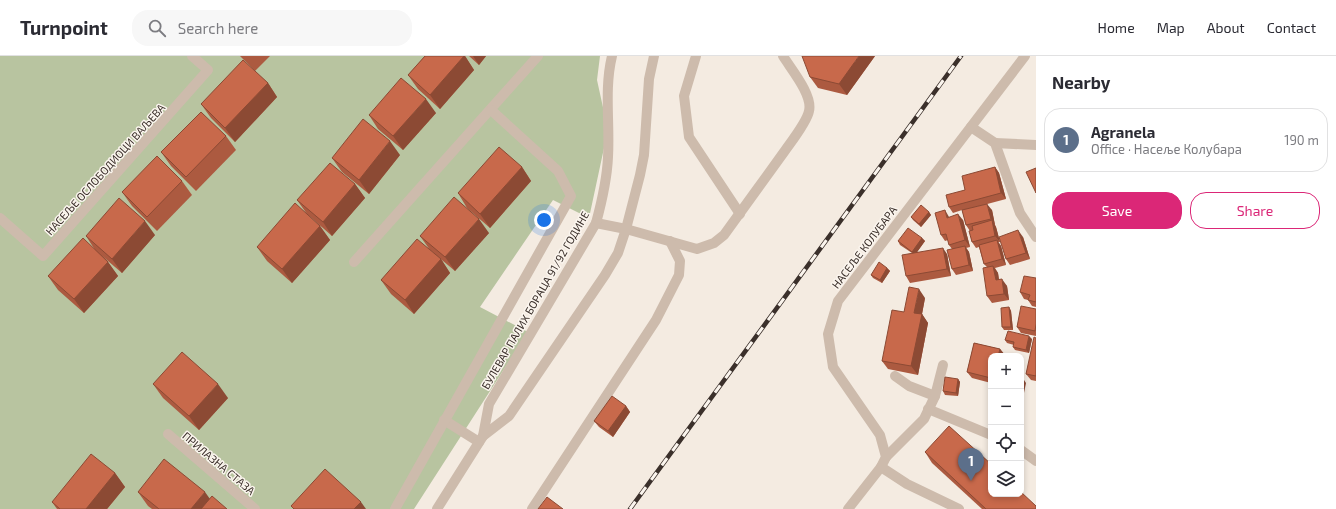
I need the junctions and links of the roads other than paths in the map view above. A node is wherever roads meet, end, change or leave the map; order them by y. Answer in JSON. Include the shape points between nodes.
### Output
{"nodes":[{"id":1,"x":192,"y":56,"type":"edge"},
{"id":2,"x":538,"y":56,"type":"edge"},
{"id":3,"x":612,"y":56,"type":"edge"},
{"id":4,"x":654,"y":56,"type":"edge"},
{"id":5,"x":696,"y":56,"type":"edge"},
{"id":6,"x":783,"y":56,"type":"edge"},
{"id":7,"x":1025,"y":56,"type":"edge"},
{"id":8,"x":491,"y":110,"type":"junction"},
{"id":9,"x":971,"y":127,"type":"junction"},
{"id":10,"x":995,"y":143,"type":"junction"},
{"id":11,"x":1036,"y":145,"type":"edge"},
{"id":12,"x":740,"y":214,"type":"junction"},
{"id":13,"x":0,"y":218,"type":"edge"},
{"id":14,"x":596,"y":223,"type":"junction"},
{"id":15,"x":626,"y":229,"type":"junction"},
{"id":16,"x":1036,"y":237,"type":"edge"},
{"id":17,"x":670,"y":241,"type":"junction"},
{"id":18,"x":354,"y":262,"type":"dead end"},
{"id":19,"x":943,"y":365,"type":"dead end"},
{"id":20,"x":895,"y":376,"type":"edge"},
{"id":21,"x":935,"y":396,"type":"junction"},
{"id":22,"x":928,"y":409,"type":"junction"},
{"id":23,"x":444,"y":420,"type":"junction"},
{"id":24,"x":168,"y":434,"type":"dead end"},
{"id":25,"x":988,"y":434,"type":"edge"},
{"id":26,"x":481,"y":439,"type":"junction"},
{"id":27,"x":1024,"y":452,"type":"edge"},
{"id":28,"x":886,"y":457,"type":"junction"},
{"id":29,"x":1036,"y":461,"type":"edge"},
{"id":30,"x":881,"y":467,"type":"junction"},
{"id":31,"x":255,"y":509,"type":"edge"},
{"id":32,"x":395,"y":509,"type":"edge"},
{"id":33,"x":437,"y":509,"type":"edge"},
{"id":34,"x":532,"y":509,"type":"edge"},
{"id":35,"x":848,"y":509,"type":"edge"},
{"id":36,"x":959,"y":509,"type":"edge"}],
"edges":[{"from":1,"to":13,"type":"street","name":"НАСЕЉЕ ОСЛОБОДИОЦИ ВАЉЕВА","via":[[208,70],[43,256]]},
{"from":2,"to":8,"type":"street"},
{"from":3,"to":14,"type":"street","name":"БУЛЕВАР ПАЛИХ БОРАЦА 91/92 ГОДИНЕ","via":[[608,82],[606,180]]},
{"from":4,"to":15,"type":"street","name":"БУЛЕВАР ПАЛИХ БОРАЦА 91/92 ГОДИНЕ","via":[[649,79],[644,155]]},
{"from":5,"to":12,"type":"street","via":[[684,96],[689,137]]},
{"from":6,"to":12,"type":"street","via":[[805,90],[810,110],[792,142]]},
{"from":7,"to":9,"type":"street","name":"НАСЕЉЕ КОЛУБАРА"},
{"from":8,"to":18,"type":"street"},
{"from":8,"to":23,"type":"street","via":[[558,172],[571,196]]},
{"from":9,"to":10,"type":"street"},
{"from":9,"to":28,"type":"street","name":"НАСЕЉЕ КОЛУБАРА","via":[[838,301],[828,334],[833,367],[880,434]]},
{"from":10,"to":11,"type":"street"},
{"from":10,"to":16,"type":"street","via":[[1020,213]]},
{"from":12,"to":17,"type":"street","via":[[714,243],[697,249]]},
{"from":14,"to":15,"type":"street"},
{"from":14,"to":26,"type":"street","name":"БУЛЕВАР ПАЛИХ БОРАЦА 91/92 ГОДИНЕ","via":[[488,404]]},
{"from":15,"to":17,"type":"street"},
{"from":15,"to":26,"type":"street","name":"БУЛЕВАР ПАЛИХ БОРАЦА 91/92 ГОДИНЕ","via":[[618,253],[605,275],[509,416]]},
{"from":17,"to":34,"type":"street","via":[[680,261],[679,275],[656,320]]},
{"from":19,"to":21,"type":"street"},
{"from":20,"to":21,"type":"street","via":[[910,386]]},
{"from":21,"to":22,"type":"street"},
{"from":22,"to":25,"type":"street"},
{"from":22,"to":28,"type":"street","via":[[924,419]]},
{"from":23,"to":26,"type":"street"},
{"from":23,"to":32,"type":"street"},
{"from":24,"to":31,"type":"street","name":"ПРИЛАЗНА СТАЗА"},
{"from":26,"to":33,"type":"street","name":"БУЛЕВАР ПАЛИХ БОРАЦА 91/92 ГОДИНЕ"},
{"from":27,"to":29,"type":"street"},
{"from":28,"to":30,"type":"street"},
{"from":30,"to":35,"type":"street"},
{"from":30,"to":36,"type":"street","via":[[907,484]]}]}
